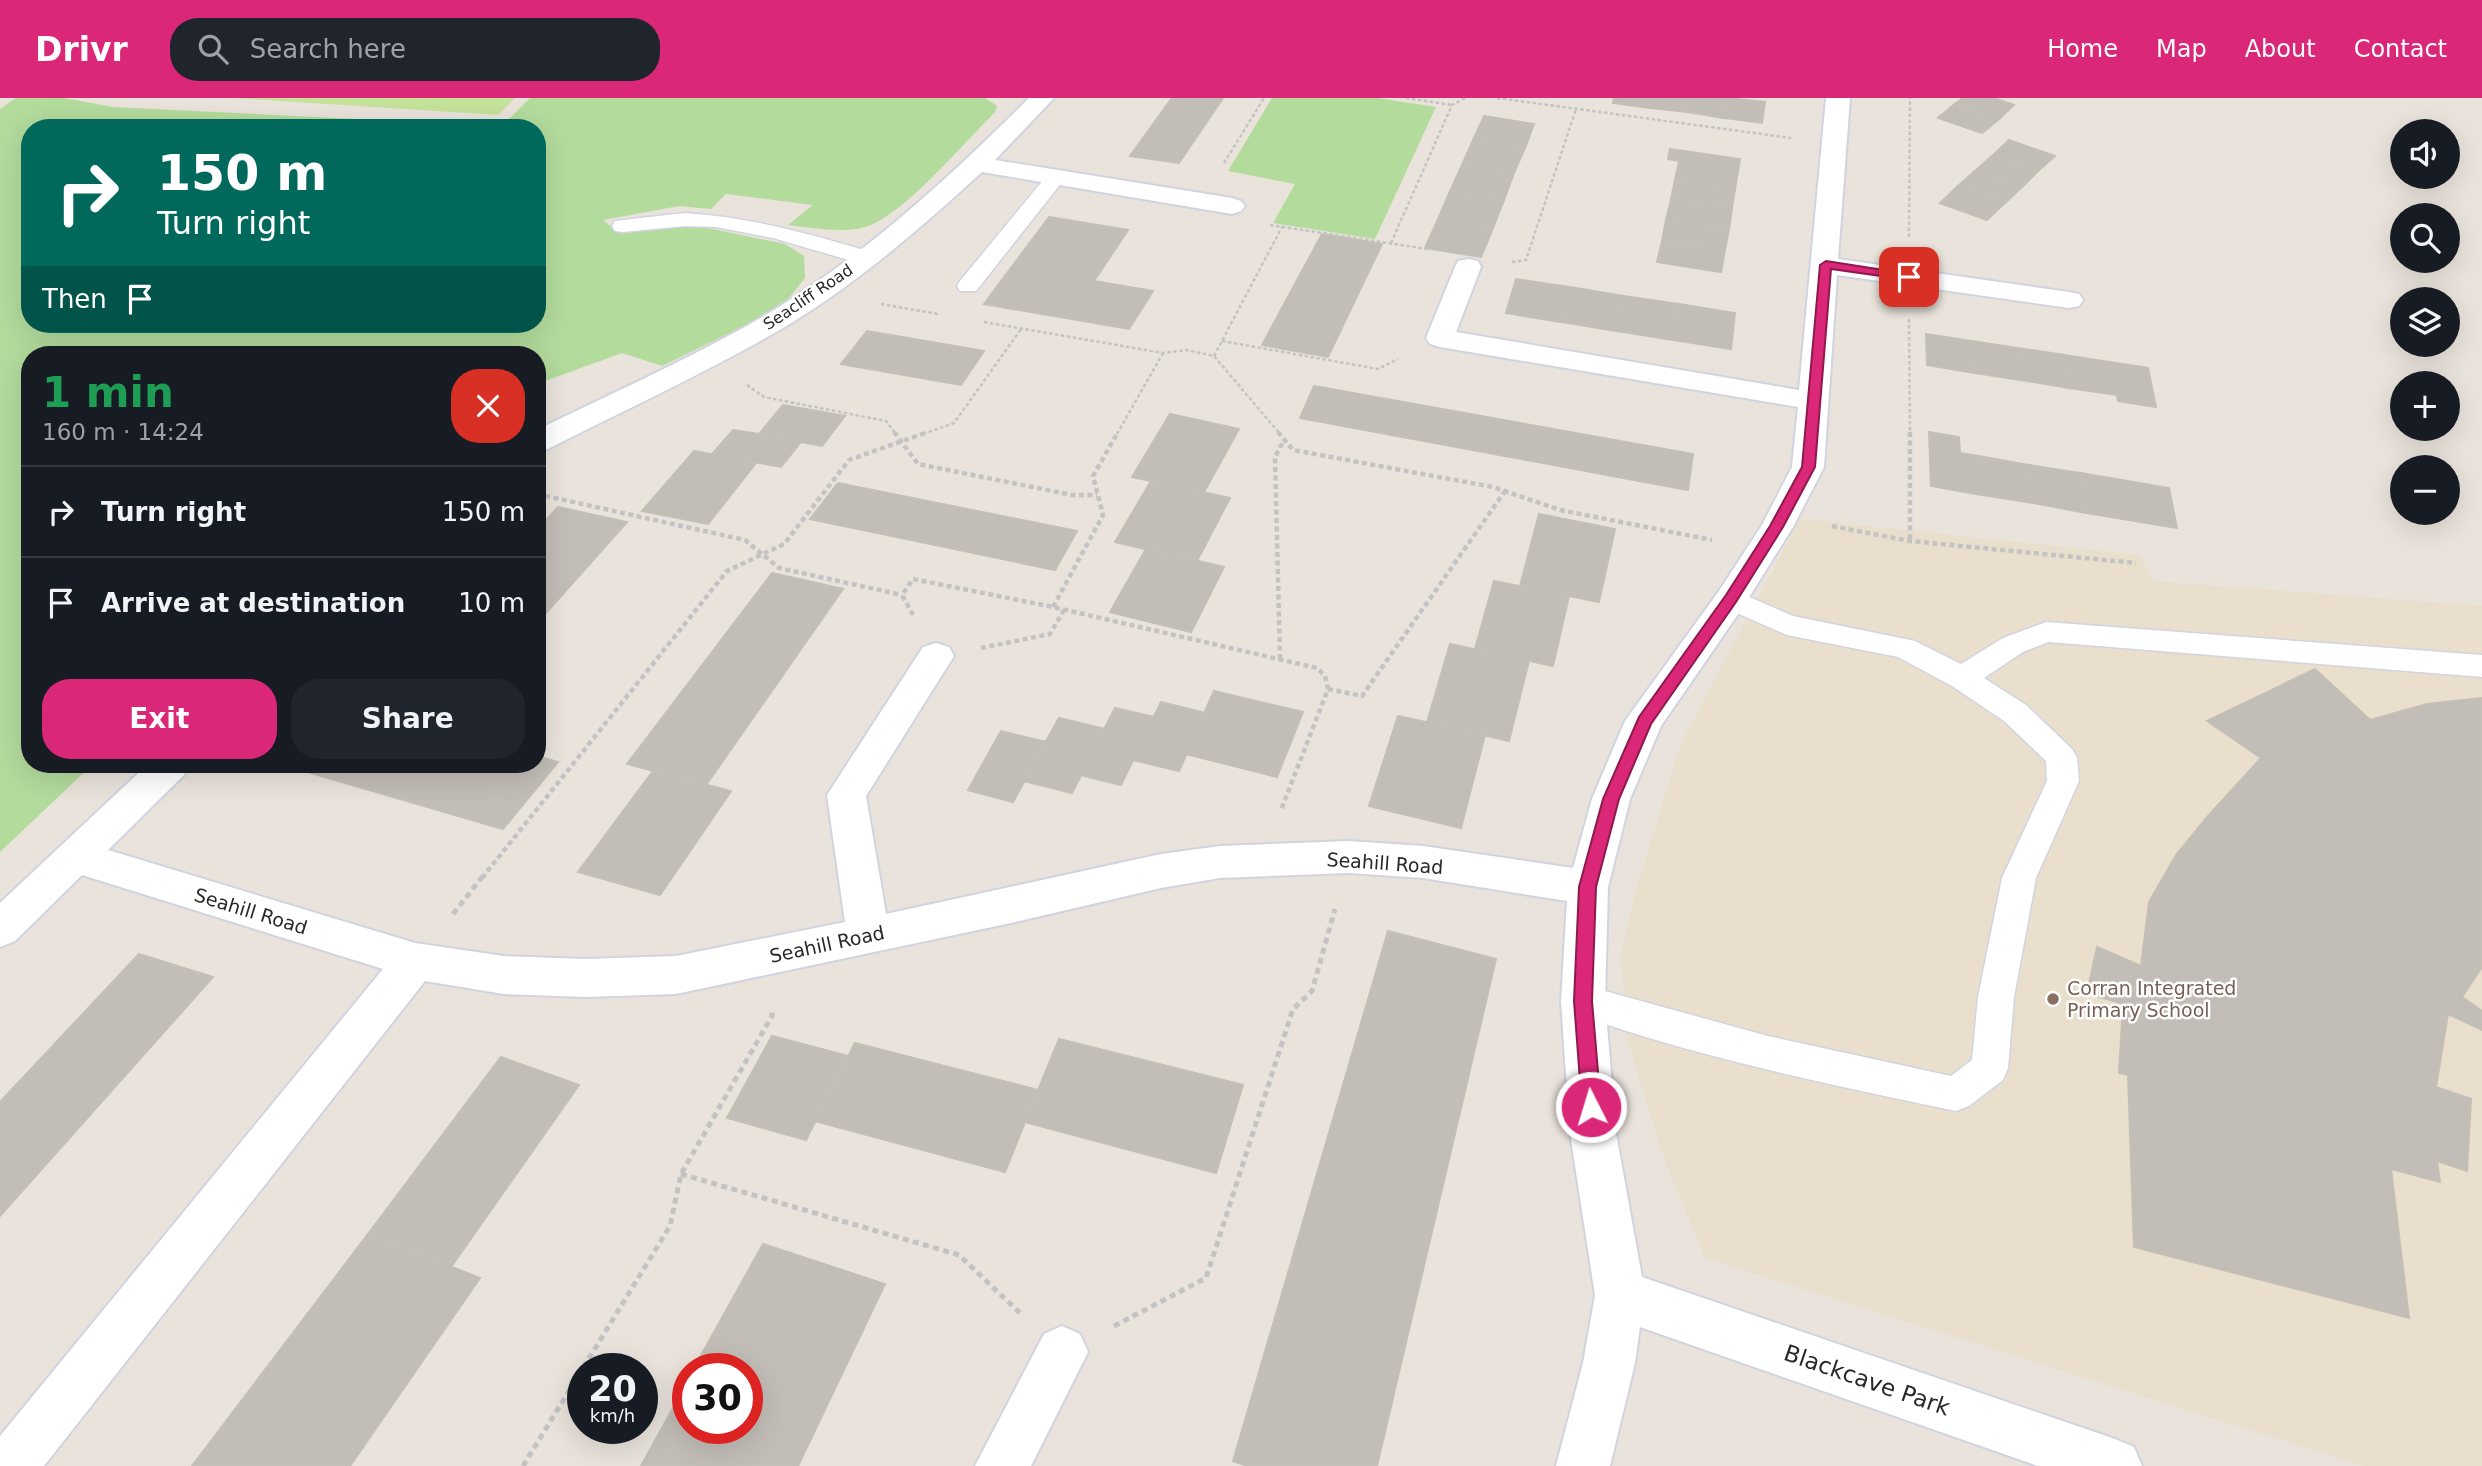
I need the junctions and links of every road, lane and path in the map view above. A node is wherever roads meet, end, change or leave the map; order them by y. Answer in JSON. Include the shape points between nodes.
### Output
{"nodes":[{"id":1,"x":1042,"y":98,"type":"edge"},
{"id":2,"x":1264,"y":98,"type":"edge"},
{"id":3,"x":1406,"y":98,"type":"edge"},
{"id":4,"x":1465,"y":98,"type":"edge"},
{"id":5,"x":1497,"y":98,"type":"edge"},
{"id":6,"x":1838,"y":98,"type":"edge"},
{"id":7,"x":1452,"y":105,"type":"junction"},
{"id":8,"x":1576,"y":109,"type":"junction"},
{"id":9,"x":1835,"y":144,"type":"junction"},
{"id":10,"x":978,"y":164,"type":"junction"},
{"id":11,"x":1056,"y":177,"type":"junction"},
{"id":12,"x":1202,"y":201,"type":"junction"},
{"id":13,"x":1232,"y":206,"type":"joint"},
{"id":14,"x":623,"y":226,"type":"dead end"},
{"id":15,"x":1282,"y":227,"type":"junction"},
{"id":16,"x":1391,"y":243,"type":"junction"},
{"id":17,"x":866,"y":258,"type":"junction"},
{"id":18,"x":1826,"y":265,"type":"junction"},
{"id":19,"x":1468,"y":267,"type":"junction"},
{"id":20,"x":968,"y":286,"type":"dead end"},
{"id":21,"x":2069,"y":300,"type":"dead end"},
{"id":22,"x":888,"y":305,"type":"dead end"},
{"id":23,"x":941,"y":315,"type":"dead end"},
{"id":24,"x":981,"y":322,"type":"dead end"},
{"id":25,"x":1021,"y":329,"type":"junction"},
{"id":26,"x":1440,"y":338,"type":"junction"},
{"id":27,"x":1222,"y":341,"type":"junction"},
{"id":28,"x":1163,"y":354,"type":"junction"},
{"id":29,"x":1214,"y":356,"type":"junction"},
{"id":30,"x":707,"y":357,"type":"junction"},
{"id":31,"x":1814,"y":401,"type":"junction"},
{"id":32,"x":546,"y":438,"type":"edge"},
{"id":33,"x":1284,"y":440,"type":"junction"},
{"id":34,"x":901,"y":442,"type":"junction"},
{"id":35,"x":1505,"y":491,"type":"junction"},
{"id":36,"x":1097,"y":495,"type":"junction"},
{"id":37,"x":546,"y":496,"type":"edge"},
{"id":38,"x":1784,"y":514,"type":"junction"},
{"id":39,"x":1762,"y":550,"type":"junction"},
{"id":40,"x":761,"y":554,"type":"junction"},
{"id":41,"x":2136,"y":563,"type":"dead end"},
{"id":42,"x":902,"y":595,"type":"junction"},
{"id":43,"x":1731,"y":599,"type":"junction"},
{"id":44,"x":1053,"y":607,"type":"junction"},
{"id":45,"x":1064,"y":610,"type":"junction"},
{"id":46,"x":936,"y":656,"type":"junction"},
{"id":47,"x":1280,"y":659,"type":"junction"},
{"id":48,"x":2482,"y":666,"type":"edge"},
{"id":49,"x":1962,"y":678,"type":"junction"},
{"id":50,"x":1328,"y":689,"type":"junction"},
{"id":51,"x":163,"y":773,"type":"edge"},
{"id":52,"x":76,"y":857,"type":"junction"},
{"id":53,"x":1349,"y":857,"type":"junction"},
{"id":54,"x":1262,"y":860,"type":"junction"},
{"id":55,"x":1588,"y":887,"type":"junction"},
{"id":56,"x":0,"y":929,"type":"edge"},
{"id":57,"x":868,"y":934,"type":"junction"},
{"id":58,"x":774,"y":955,"type":"junction"},
{"id":59,"x":415,"y":961,"type":"junction"},
{"id":60,"x":1583,"y":1001,"type":"junction"},
{"id":61,"x":681,"y":1174,"type":"junction"},
{"id":62,"x":1620,"y":1295,"type":"junction"},
{"id":63,"x":1062,"y":1352,"type":"junction"},
{"id":64,"x":10,"y":1466,"type":"edge"},
{"id":65,"x":523,"y":1466,"type":"edge"},
{"id":66,"x":1002,"y":1466,"type":"edge"},
{"id":67,"x":1583,"y":1466,"type":"edge"},
{"id":68,"x":2115,"y":1466,"type":"edge"}],
"edges":[{"from":1,"to":10,"type":"street","name":"Seacliff Road"},
{"from":2,"to":12,"type":"path"},
{"from":3,"to":7,"type":"path"},
{"from":4,"to":7,"type":"path"},
{"from":5,"to":8,"type":"path"},
{"from":6,"to":9,"type":"street"},
{"from":7,"to":16,"type":"path"},
{"from":8,"to":9,"type":"path"},
{"from":8,"to":19,"type":"path","via":[[1527,260]]},
{"from":9,"to":18,"type":"street"},
{"from":10,"to":11,"type":"street"},
{"from":10,"to":17,"type":"street","name":"Seacliff Road"},
{"from":11,"to":12,"type":"street"},
{"from":11,"to":20,"type":"lane"},
{"from":12,"to":13,"type":"street"},
{"from":13,"to":15,"type":"path"},
{"from":14,"to":17,"type":"lane","via":[[672,218],[709,219],[785,234]]},
{"from":15,"to":16,"type":"path"},
{"from":15,"to":27,"type":"path"},
{"from":16,"to":19,"type":"path","via":[[1424,248]]},
{"from":17,"to":30,"type":"street","name":"Seacliff Road","via":[[773,323]]},
{"from":18,"to":21,"type":"street"},
{"from":18,"to":31,"type":"street"},
{"from":19,"to":26,"type":"street"},
{"from":22,"to":23,"type":"path"},
{"from":24,"to":25,"type":"path"},
{"from":25,"to":28,"type":"path"},
{"from":25,"to":34,"type":"path","via":[[954,423]]},
{"from":26,"to":27,"type":"path","via":[[1378,369]]},
{"from":26,"to":31,"type":"street"},
{"from":27,"to":29,"type":"path"},
{"from":28,"to":29,"type":"path","via":[[1186,350]]},
{"from":28,"to":36,"type":"path","via":[[1093,476]]},
{"from":29,"to":33,"type":"path"},
{"from":30,"to":32,"type":"street","name":"Seacliff Road"},
{"from":30,"to":34,"type":"path","via":[[764,397],[886,421]]},
{"from":31,"to":38,"type":"street","via":[[1808,467]]},
{"from":33,"to":35,"type":"path","via":[[1293,450]]},
{"from":33,"to":47,"type":"path","via":[[1275,457]]},
{"from":34,"to":36,"type":"path","via":[[918,464],[1072,495]]},
{"from":34,"to":40,"type":"path","via":[[849,460],[783,544]]},
{"from":35,"to":39,"type":"path","via":[[1560,510]]},
{"from":35,"to":50,"type":"path","via":[[1362,696]]},
{"from":36,"to":44,"type":"path","via":[[1103,516]]},
{"from":37,"to":40,"type":"path","via":[[746,540]]},
{"from":38,"to":39,"type":"street"},
{"from":38,"to":41,"type":"path","via":[[1910,541]]},
{"from":39,"to":43,"type":"street"},
{"from":40,"to":42,"type":"path","via":[[779,568]]},
{"from":40,"to":59,"type":"path","via":[[727,571]]},
{"from":42,"to":44,"type":"path","via":[[914,579]]},
{"from":42,"to":46,"type":"path"},
{"from":43,"to":49,"type":"lane","via":[[1787,625],[1905,648]]},
{"from":43,"to":55,"type":"street","via":[[1644,721],[1611,799]]},
{"from":44,"to":45,"type":"path"},
{"from":45,"to":46,"type":"path","via":[[1050,634]]},
{"from":45,"to":47,"type":"path"},
{"from":46,"to":57,"type":"street","via":[[846,795]]},
{"from":47,"to":50,"type":"path","via":[[1317,668]]},
{"from":48,"to":49,"type":"lane","via":[[2046,632],[2013,645]]},
{"from":49,"to":60,"type":"lane","via":[[2015,713],[2061,757],[2063,781],[2019,878],[1996,997],[1990,1068],[1956,1094],[1816,1065]]},
{"from":50,"to":54,"type":"path"},
{"from":51,"to":52,"type":"street"},
{"from":52,"to":56,"type":"street"},
{"from":52,"to":59,"type":"street","name":"Seahill Road"},
{"from":53,"to":54,"type":"street","name":"Seahill Road"},
{"from":53,"to":55,"type":"street","name":"Seahill Road","via":[[1423,862]]},
{"from":53,"to":63,"type":"path","via":[[1312,991],[1293,1009],[1206,1278]]},
{"from":54,"to":57,"type":"street","name":"Seahill Road","via":[[1161,871]]},
{"from":55,"to":60,"type":"street"},
{"from":57,"to":58,"type":"street","name":"Seahill Road"},
{"from":58,"to":59,"type":"street","name":"Seahill Road","via":[[676,975],[586,978],[504,975]]},
{"from":58,"to":61,"type":"path","via":[[772,1016]]},
{"from":59,"to":64,"type":"street"},
{"from":60,"to":62,"type":"street","via":[[1593,1133]]},
{"from":61,"to":63,"type":"path","via":[[959,1255]]},
{"from":61,"to":65,"type":"path","via":[[670,1226]]},
{"from":62,"to":67,"type":"street","via":[[1609,1363]]},
{"from":62,"to":68,"type":"street","name":"Blackcave Park"},
{"from":63,"to":66,"type":"street"}]}
